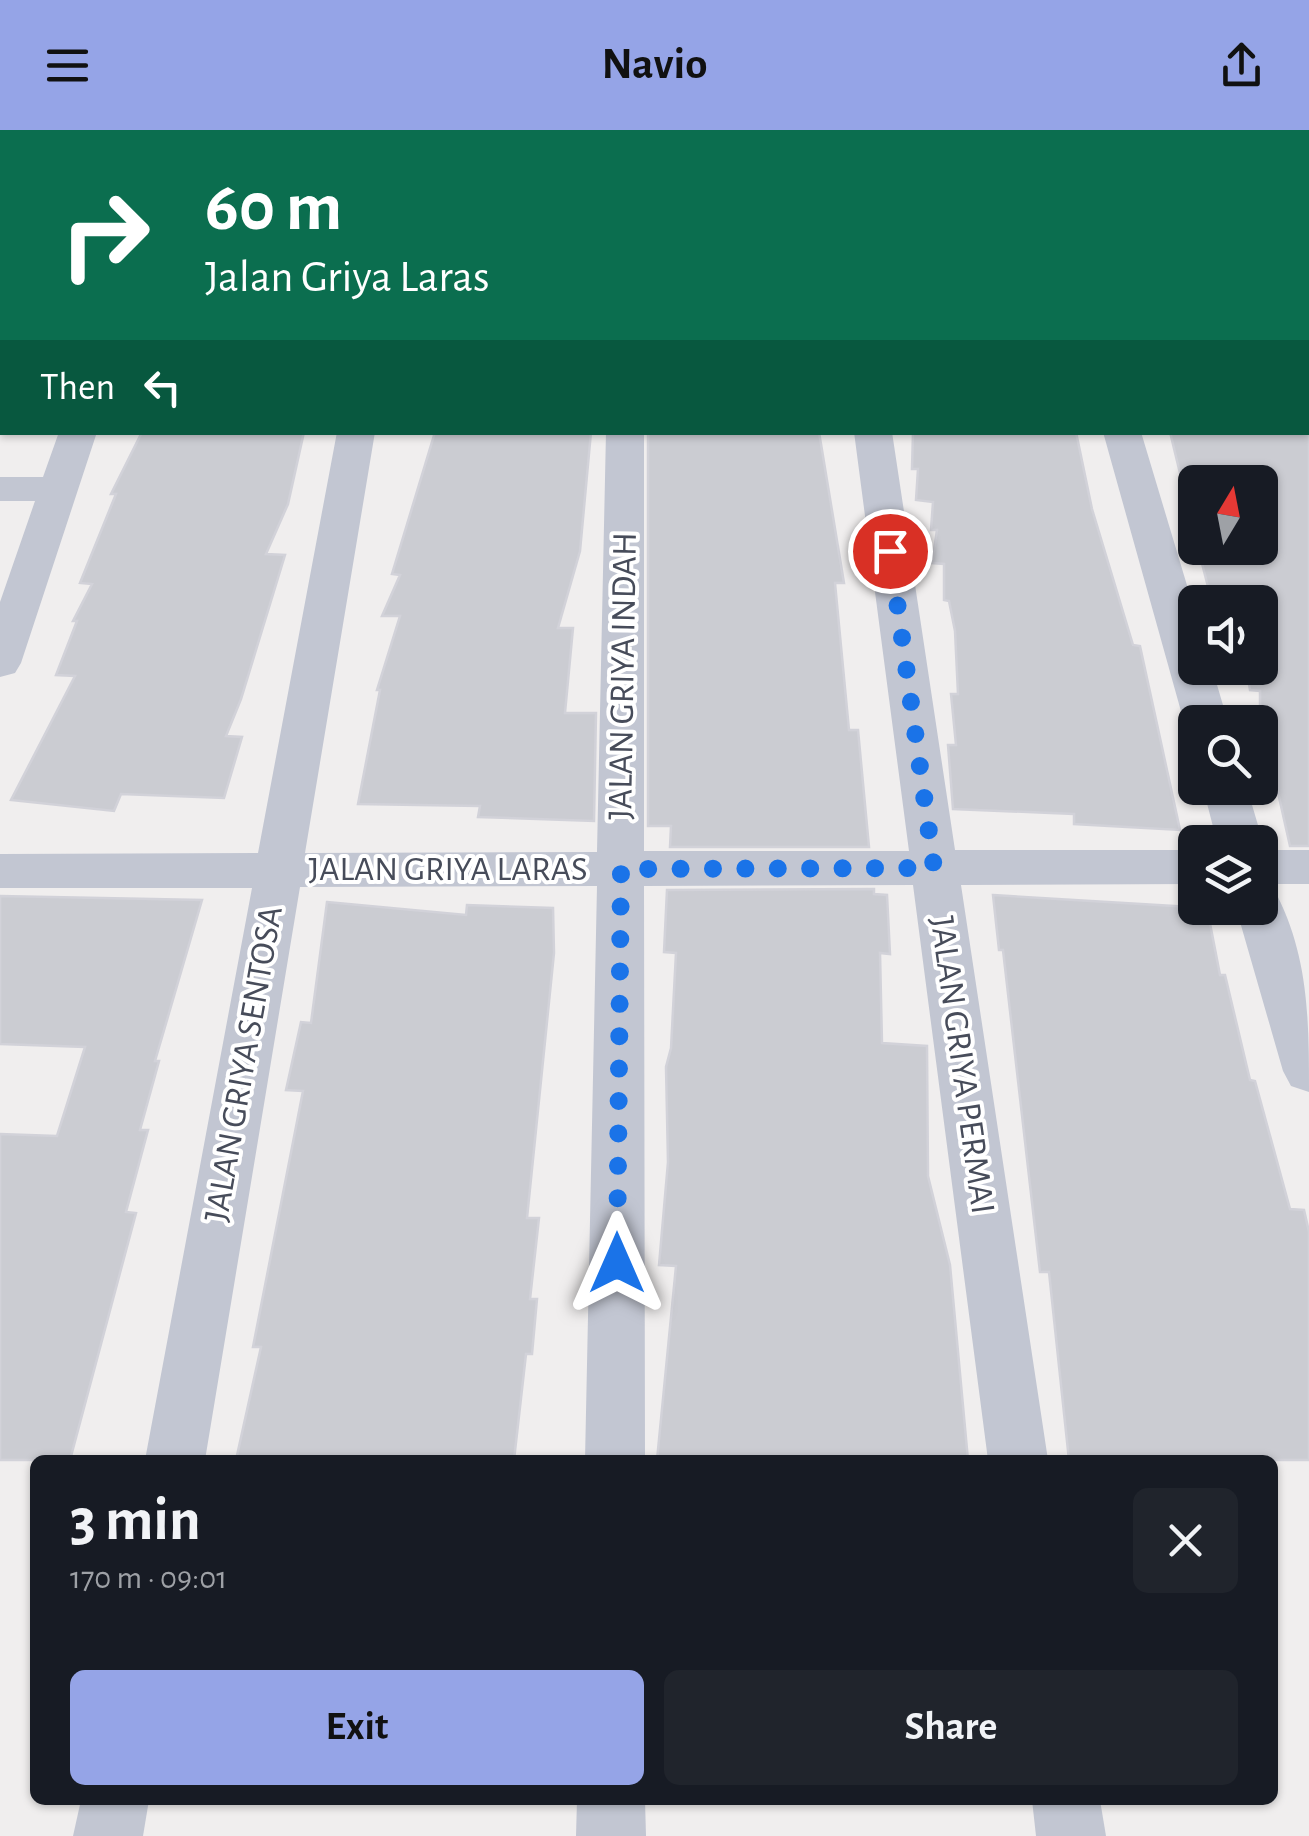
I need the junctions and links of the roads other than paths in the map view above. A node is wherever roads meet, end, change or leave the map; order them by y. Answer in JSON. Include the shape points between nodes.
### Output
{"nodes":[{"id":1,"x":77,"y":435,"type":"edge"},
{"id":2,"x":355,"y":435,"type":"edge"},
{"id":3,"x":625,"y":435,"type":"edge"},
{"id":4,"x":873,"y":435,"type":"edge"},
{"id":5,"x":1123,"y":435,"type":"edge"},
{"id":6,"x":0,"y":488,"type":"edge"},
{"id":7,"x":59,"y":489,"type":"junction"},
{"id":8,"x":1,"y":657,"type":"edge"},
{"id":9,"x":1201,"y":705,"type":"edge"},
{"id":10,"x":1178,"y":867,"type":"edge"},
{"id":11,"x":1278,"y":867,"type":"edge"},
{"id":12,"x":1309,"y":867,"type":"edge"},
{"id":13,"x":934,"y":868,"type":"junction"},
{"id":14,"x":621,"y":869,"type":"junction"},
{"id":15,"x":279,"y":870,"type":"junction"},
{"id":16,"x":0,"y":871,"type":"edge"},
{"id":17,"x":1265,"y":925,"type":"edge"},
{"id":18,"x":1309,"y":1070,"type":"edge"},
{"id":19,"x":175,"y":1455,"type":"edge"},
{"id":20,"x":615,"y":1455,"type":"edge"},
{"id":21,"x":1017,"y":1455,"type":"edge"},
{"id":22,"x":113,"y":1805,"type":"edge"},
{"id":23,"x":611,"y":1805,"type":"edge"},
{"id":24,"x":1067,"y":1805,"type":"edge"},
{"id":25,"x":108,"y":1836,"type":"edge"},
{"id":26,"x":611,"y":1836,"type":"edge"},
{"id":27,"x":1071,"y":1836,"type":"edge"}],
"edges":[{"from":1,"to":7,"type":"street"},
{"from":2,"to":15,"type":"street","name":"JALAN GRIYA SENTOSA"},
{"from":3,"to":14,"type":"street","name":"JALAN GRIYA INDAH"},
{"from":4,"to":13,"type":"street","name":"JALAN GRIYA PERMAI"},
{"from":5,"to":9,"type":"street"},
{"from":6,"to":7,"type":"street"},
{"from":7,"to":8,"type":"street"},
{"from":10,"to":13,"type":"street","name":"JALAN GRIYA LARAS"},
{"from":11,"to":12,"type":"street"},
{"from":13,"to":14,"type":"street","name":"JALAN GRIYA LARAS"},
{"from":13,"to":21,"type":"street","name":"JALAN GRIYA PERMAI"},
{"from":14,"to":15,"type":"street","name":"JALAN GRIYA LARAS"},
{"from":14,"to":20,"type":"street","name":"JALAN GRIYA INDAH"},
{"from":15,"to":16,"type":"street","name":"JALAN GRIYA LARAS"},
{"from":15,"to":19,"type":"street","name":"JALAN GRIYA SENTOSA"},
{"from":17,"to":18,"type":"street"},
{"from":22,"to":25,"type":"street"},
{"from":23,"to":26,"type":"street"},
{"from":24,"to":27,"type":"street"}]}
